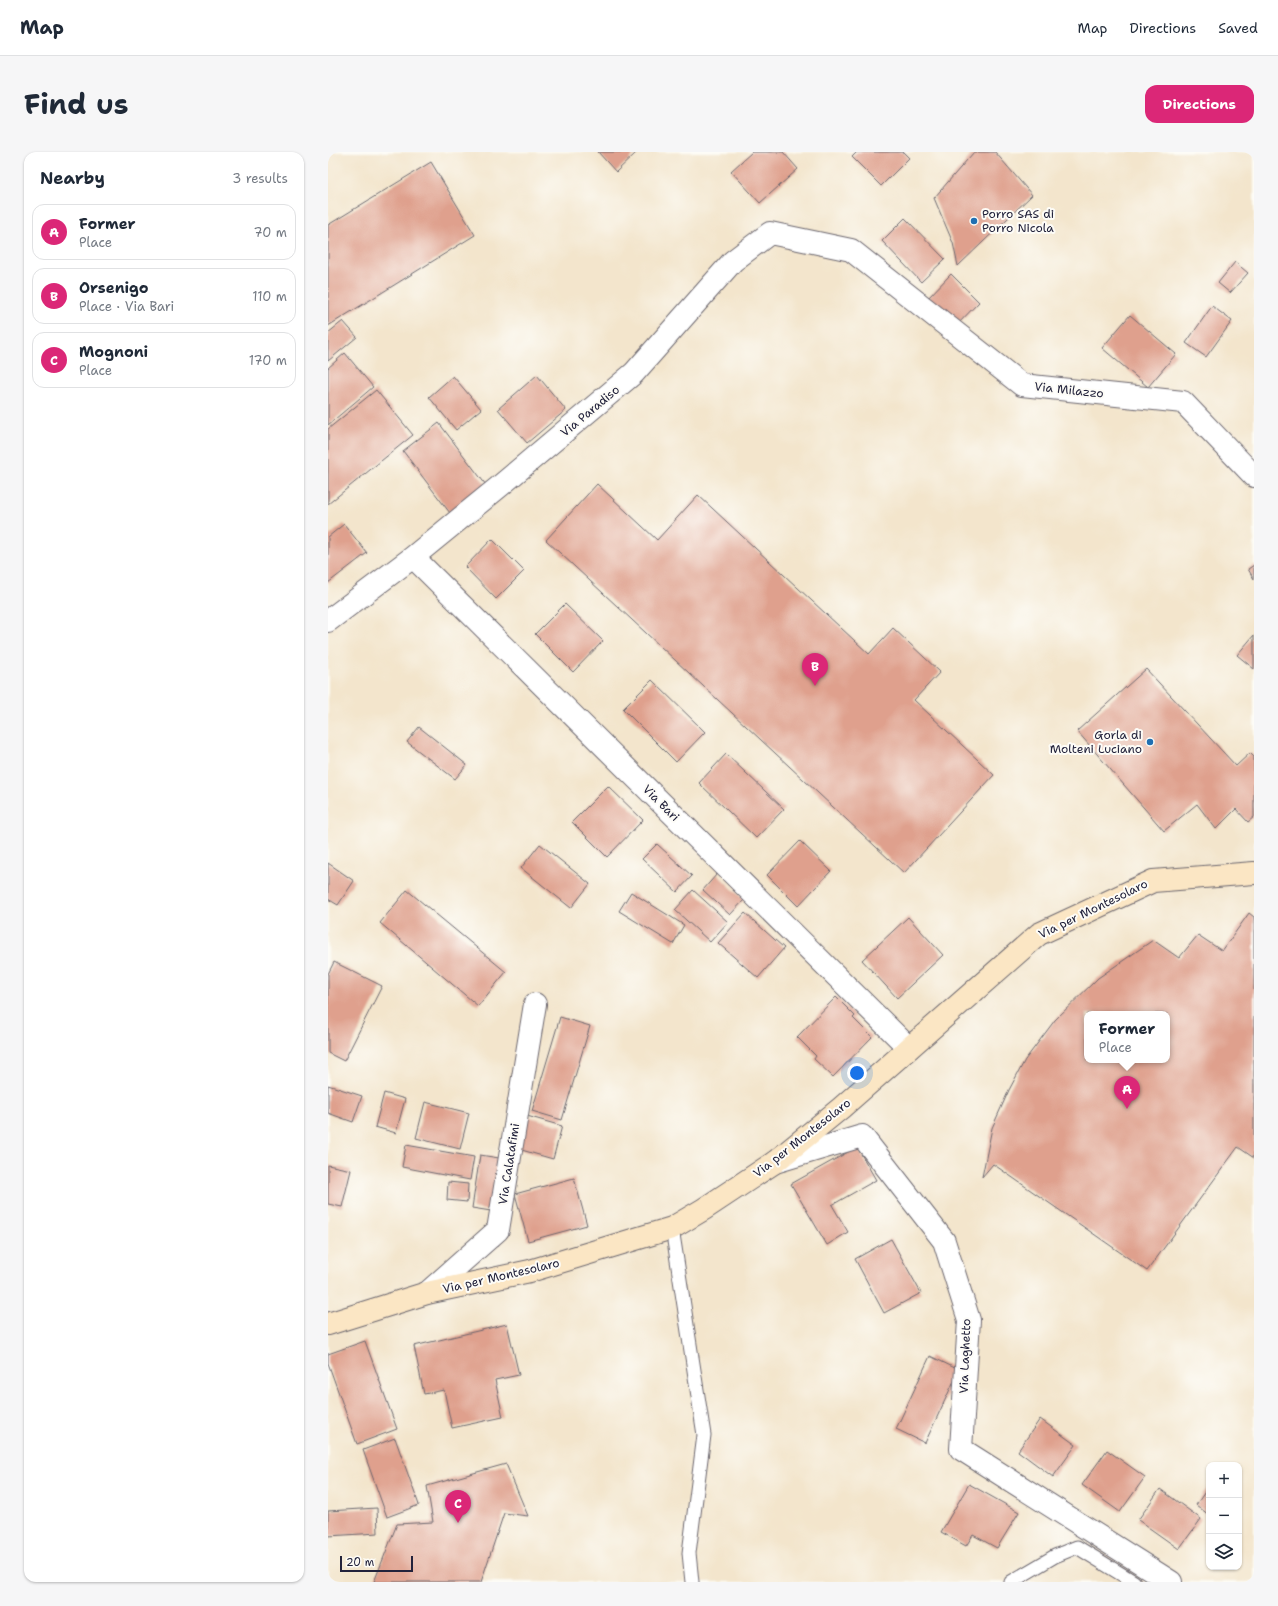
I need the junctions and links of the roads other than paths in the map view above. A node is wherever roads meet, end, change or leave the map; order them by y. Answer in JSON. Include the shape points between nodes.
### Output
{"nodes":[{"id":1,"x":851,"y":250,"type":"joint"},
{"id":2,"x":1254,"y":476,"type":"edge"},
{"id":3,"x":413,"y":557,"type":"junction"},
{"id":4,"x":328,"y":621,"type":"edge"},
{"id":5,"x":1254,"y":873,"type":"edge"},
{"id":6,"x":535,"y":1004,"type":"dead end"},
{"id":7,"x":909,"y":1048,"type":"junction"},
{"id":8,"x":775,"y":1162,"type":"junction"},
{"id":9,"x":672,"y":1228,"type":"junction"},
{"id":10,"x":427,"y":1293,"type":"junction"},
{"id":11,"x":328,"y":1324,"type":"edge"},
{"id":12,"x":692,"y":1582,"type":"edge"},
{"id":13,"x":1011,"y":1582,"type":"edge"},
{"id":14,"x":1134,"y":1582,"type":"edge"},
{"id":15,"x":1171,"y":1582,"type":"edge"}],
"edges":[{"from":1,"to":2,"type":"street","name":"Via Milazzo","via":[[1022,385],[1183,402]]},
{"from":1,"to":3,"type":"street","name":"Via Paradiso","via":[[770,233],[733,261],[634,373]]},
{"from":3,"to":4,"type":"street","name":"Via Paradiso"},
{"from":3,"to":7,"type":"street","name":"Via Bari"},
{"from":5,"to":7,"type":"main road","name":"Via per Montesolaro","via":[[1152,880],[1038,934]]},
{"from":6,"to":10,"type":"street","name":"Via Calatafimi","via":[[498,1230]]},
{"from":7,"to":8,"type":"main road","name":"Via per Montesolaro"},
{"from":8,"to":9,"type":"main road","name":"Via per Montesolaro"},
{"from":8,"to":15,"type":"street","name":"Via Laghetto","via":[[862,1136],[944,1242],[969,1320],[960,1449]]},
{"from":9,"to":10,"type":"main road","name":"Via per Montesolaro","via":[[530,1271]]},
{"from":9,"to":12,"type":"lane","via":[[704,1435],[689,1553]]},
{"from":10,"to":11,"type":"main road","name":"Via per Montesolaro"},
{"from":13,"to":14,"type":"lane","via":[[1055,1556],[1077,1547]]}]}
